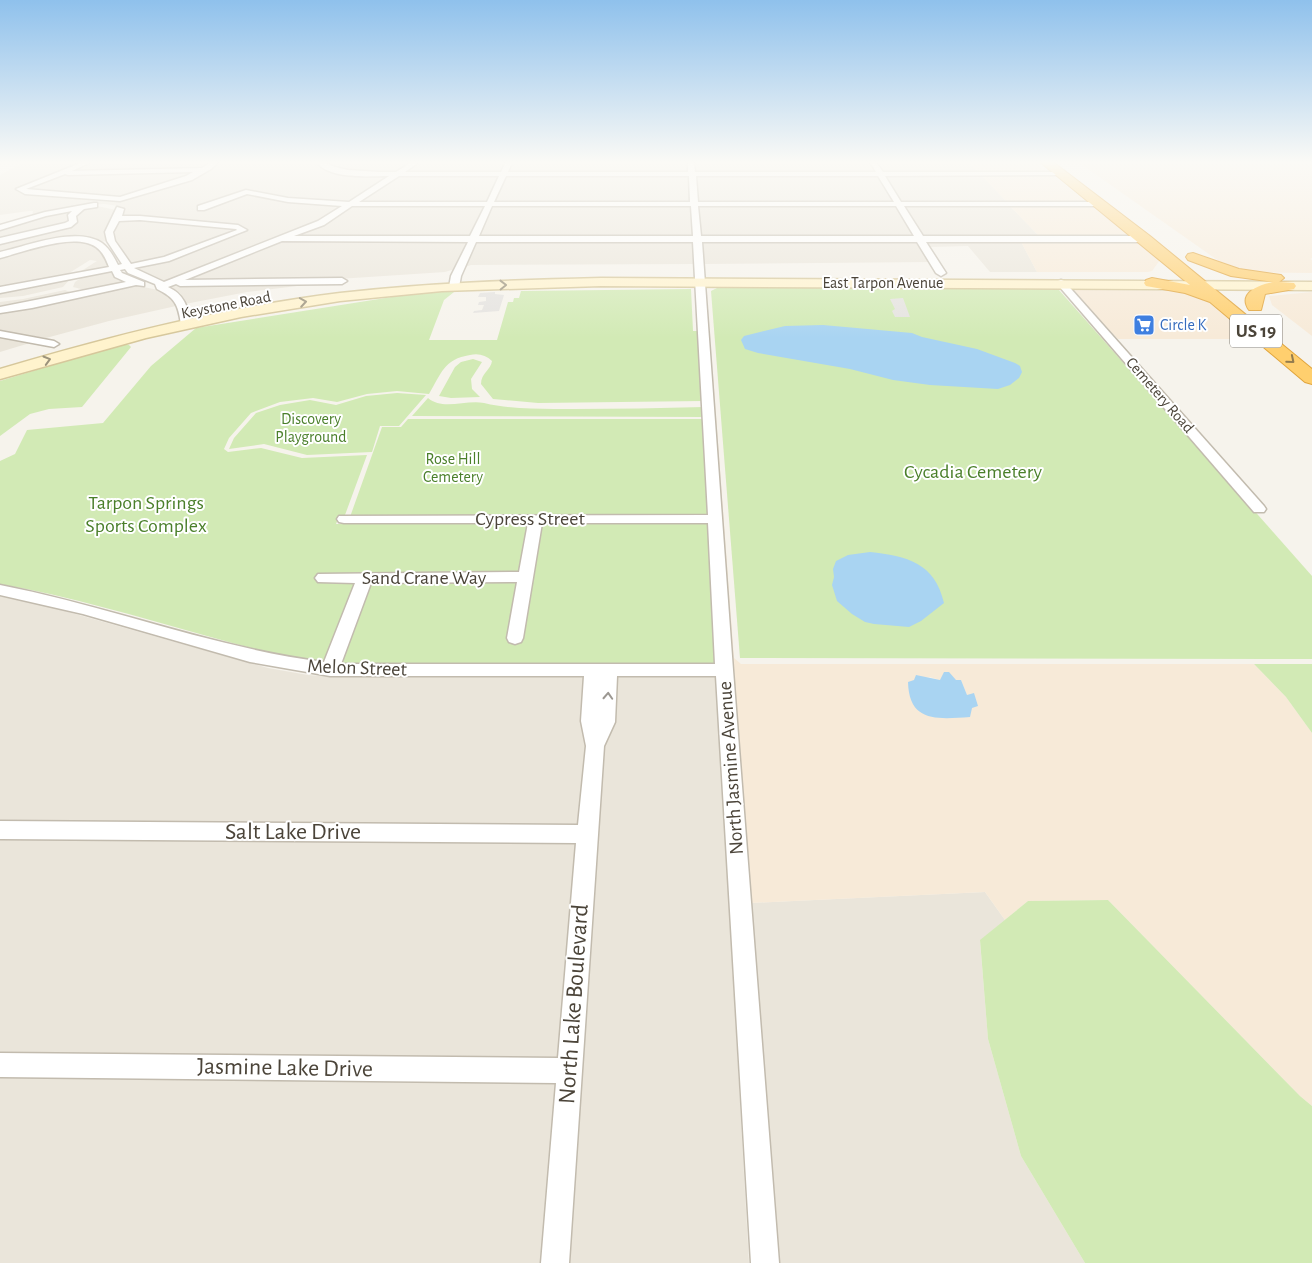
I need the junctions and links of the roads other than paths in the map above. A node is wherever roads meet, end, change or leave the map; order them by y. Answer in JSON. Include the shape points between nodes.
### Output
{"nodes":[{"id":1,"x":20,"y":221,"type":"edge"},
{"id":2,"x":73,"y":221,"type":"edge"},
{"id":3,"x":115,"y":221,"type":"edge"},
{"id":4,"x":172,"y":221,"type":"edge"},
{"id":5,"x":324,"y":221,"type":"edge"},
{"id":6,"x":482,"y":221,"type":"edge"},
{"id":7,"x":695,"y":221,"type":"edge"},
{"id":8,"x":910,"y":221,"type":"edge"},
{"id":9,"x":1123,"y":221,"type":"edge"},
{"id":10,"x":0,"y":228,"type":"edge"},
{"id":11,"x":921,"y":238,"type":"junction"},
{"id":12,"x":1145,"y":238,"type":"junction"},
{"id":13,"x":283,"y":239,"type":"junction"},
{"id":14,"x":473,"y":239,"type":"junction"},
{"id":15,"x":696,"y":239,"type":"junction"},
{"id":16,"x":0,"y":240,"type":"edge"},
{"id":17,"x":111,"y":241,"type":"junction"},
{"id":18,"x":98,"y":244,"type":"junction"},
{"id":19,"x":120,"y":253,"type":"junction"},
{"id":20,"x":0,"y":255,"type":"edge"},
{"id":21,"x":1168,"y":258,"type":"junction"},
{"id":22,"x":111,"y":260,"type":"junction"},
{"id":23,"x":91,"y":262,"type":"dead end"},
{"id":24,"x":128,"y":266,"type":"junction"},
{"id":25,"x":941,"y":273,"type":"junction"},
{"id":26,"x":965,"y":273,"type":"junction"},
{"id":27,"x":1135,"y":275,"type":"junction"},
{"id":28,"x":75,"y":277,"type":"junction"},
{"id":29,"x":146,"y":278,"type":"junction"},
{"id":30,"x":700,"y":278,"type":"junction"},
{"id":31,"x":1312,"y":279,"type":"edge"},
{"id":32,"x":1193,"y":280,"type":"junction"},
{"id":33,"x":1221,"y":280,"type":"junction"},
{"id":34,"x":342,"y":281,"type":"dead end"},
{"id":35,"x":455,"y":281,"type":"junction"},
{"id":36,"x":136,"y":282,"type":"junction"},
{"id":37,"x":1283,"y":282,"type":"junction"},
{"id":38,"x":894,"y":283,"type":"junction"},
{"id":39,"x":1061,"y":283,"type":"junction"},
{"id":40,"x":1152,"y":283,"type":"junction"},
{"id":41,"x":164,"y":286,"type":"junction"},
{"id":42,"x":1312,"y":286,"type":"edge"},
{"id":43,"x":68,"y":288,"type":"junction"},
{"id":44,"x":0,"y":290,"type":"edge"},
{"id":45,"x":87,"y":294,"type":"junction"},
{"id":46,"x":0,"y":300,"type":"edge"},
{"id":47,"x":1222,"y":303,"type":"junction"},
{"id":48,"x":1255,"y":307,"type":"junction"},
{"id":49,"x":0,"y":310,"type":"edge"},
{"id":50,"x":185,"y":318,"type":"junction"},
{"id":51,"x":1269,"y":318,"type":"dead end"},
{"id":52,"x":0,"y":334,"type":"edge"},
{"id":53,"x":54,"y":344,"type":"junction"},
{"id":54,"x":0,"y":360,"type":"edge"},
{"id":55,"x":0,"y":374,"type":"edge"},
{"id":56,"x":1312,"y":378,"type":"edge"},
{"id":57,"x":1259,"y":509,"type":"dead end"},
{"id":58,"x":344,"y":519,"type":"dead end"},
{"id":59,"x":716,"y":519,"type":"junction"},
{"id":60,"x":535,"y":524,"type":"dead end"},
{"id":61,"x":526,"y":577,"type":"junction"},
{"id":62,"x":323,"y":578,"type":"dead end"},
{"id":63,"x":365,"y":578,"type":"junction"},
{"id":64,"x":0,"y":590,"type":"edge"},
{"id":65,"x":515,"y":638,"type":"dead end"},
{"id":66,"x":330,"y":670,"type":"junction"},
{"id":67,"x":601,"y":670,"type":"junction"},
{"id":68,"x":724,"y":670,"type":"junction"},
{"id":69,"x":0,"y":830,"type":"edge"},
{"id":70,"x":587,"y":834,"type":"junction"},
{"id":71,"x":0,"y":1065,"type":"edge"},
{"id":72,"x":569,"y":1071,"type":"junction"},
{"id":73,"x":555,"y":1263,"type":"edge"},
{"id":74,"x":765,"y":1263,"type":"edge"}],
"edges":[{"from":1,"to":10,"type":"street"},
{"from":2,"to":16,"type":"street","via":[[68,225]]},
{"from":3,"to":17,"type":"street","via":[[109,232]]},
{"from":4,"to":24,"type":"street","via":[[243,230],[166,259]]},
{"from":5,"to":13,"type":"street"},
{"from":6,"to":14,"type":"street"},
{"from":7,"to":15,"type":"street","name":"North Jasmine Avenue"},
{"from":8,"to":11,"type":"street"},
{"from":9,"to":12,"type":"highway","number":"US 19"},
{"from":11,"to":12,"type":"street"},
{"from":11,"to":15,"type":"street"},
{"from":11,"to":25,"type":"street"},
{"from":12,"to":21,"type":"highway","number":"US 19"},
{"from":13,"to":14,"type":"street"},
{"from":13,"to":41,"type":"street"},
{"from":14,"to":15,"type":"street"},
{"from":14,"to":35,"type":"street"},
{"from":15,"to":30,"type":"street","name":"North Jasmine Avenue"},
{"from":17,"to":18,"type":"street"},
{"from":17,"to":19,"type":"street"},
{"from":18,"to":20,"type":"street","via":[[88,240],[67,240]]},
{"from":18,"to":22,"type":"street"},
{"from":19,"to":22,"type":"street"},
{"from":19,"to":24,"type":"street"},
{"from":21,"to":27,"type":"highway","via":[[1162,270]]},
{"from":21,"to":32,"type":"highway","number":"US 19"},
{"from":22,"to":24,"type":"street"},
{"from":22,"to":28,"type":"street"},
{"from":22,"to":36,"type":"street","via":[[118,275]]},
{"from":23,"to":28,"type":"street","via":[[70,275]]},
{"from":24,"to":29,"type":"street","via":[[131,272]]},
{"from":25,"to":26,"type":"main road","name":"East Tarpon Avenue"},
{"from":25,"to":30,"type":"main road","name":"East Tarpon Avenue"},
{"from":26,"to":27,"type":"main road","name":"East Tarpon Avenue"},
{"from":26,"to":38,"type":"main road","via":[[909,276]]},
{"from":27,"to":32,"type":"main road","name":"East Tarpon Avenue"},
{"from":28,"to":43,"type":"street"},
{"from":28,"to":44,"type":"street"},
{"from":29,"to":36,"type":"street"},
{"from":29,"to":41,"type":"street"},
{"from":30,"to":35,"type":"main road","name":"East Tarpon Avenue"},
{"from":30,"to":38,"type":"main road","name":"East Tarpon Avenue"},
{"from":30,"to":59,"type":"street","name":"North Jasmine Avenue"},
{"from":31,"to":37,"type":"main road","name":"East Tarpon Avenue"},
{"from":32,"to":33,"type":"main road","name":"East Tarpon Avenue"},
{"from":32,"to":40,"type":"main road","name":"East Tarpon Avenue"},
{"from":32,"to":47,"type":"highway","number":"US 19"},
{"from":33,"to":37,"type":"main road","name":"East Tarpon Avenue"},
{"from":33,"to":37,"type":"highway","number":"US 19","via":[[1189,254],[1236,273]]},
{"from":33,"to":48,"type":"highway","number":"US 19"},
{"from":34,"to":41,"type":"street"},
{"from":35,"to":50,"type":"main road","name":"Keystone Road"},
{"from":36,"to":41,"type":"street"},
{"from":36,"to":45,"type":"street"},
{"from":37,"to":42,"type":"main road","name":"East Tarpon Avenue"},
{"from":37,"to":48,"type":"highway","via":[[1256,292]]},
{"from":38,"to":39,"type":"main road","name":"East Tarpon Avenue"},
{"from":39,"to":40,"type":"main road","name":"East Tarpon Avenue"},
{"from":39,"to":57,"type":"street","name":"Cemetery Road"},
{"from":40,"to":47,"type":"highway","via":[[1189,290]]},
{"from":41,"to":50,"type":"street","via":[[175,294]]},
{"from":43,"to":45,"type":"street"},
{"from":43,"to":46,"type":"street"},
{"from":45,"to":49,"type":"street"},
{"from":47,"to":56,"type":"highway","number":"US 19","one_way":true},
{"from":48,"to":51,"type":"highway","number":"US 19"},
{"from":50,"to":53,"type":"main road","name":"Keystone Road"},
{"from":55,"to":50,"type":"main road","name":"Keystone Road","one_way":true},
{"from":52,"to":53,"type":"street"},
{"from":53,"to":54,"type":"main road","name":"Keystone Road"},
{"from":58,"to":59,"type":"street","name":"Cypress Street"},
{"from":59,"to":68,"type":"street","name":"North Jasmine Avenue"},
{"from":60,"to":61,"type":"street"},
{"from":61,"to":63,"type":"street","name":"Sand Crane Way"},
{"from":61,"to":65,"type":"street"},
{"from":62,"to":63,"type":"street","name":"Sand Crane Way"},
{"from":63,"to":66,"type":"street"},
{"from":64,"to":66,"type":"street","name":"Melon Street","via":[[51,600],[273,661]]},
{"from":66,"to":67,"type":"street","name":"Melon Street"},
{"from":67,"to":68,"type":"street","name":"Melon Street"},
{"from":67,"to":70,"type":"street","name":"North Lake Boulevard","via":[[606,722],[595,746]]},
{"from":68,"to":74,"type":"street","name":"North Jasmine Avenue"},
{"from":69,"to":70,"type":"street","name":"Salt Lake Drive"},
{"from":70,"to":72,"type":"street","name":"North Lake Boulevard"},
{"from":71,"to":72,"type":"street","name":"Jasmine Lake Drive"},
{"from":72,"to":73,"type":"street","name":"North Lake Boulevard"}]}
